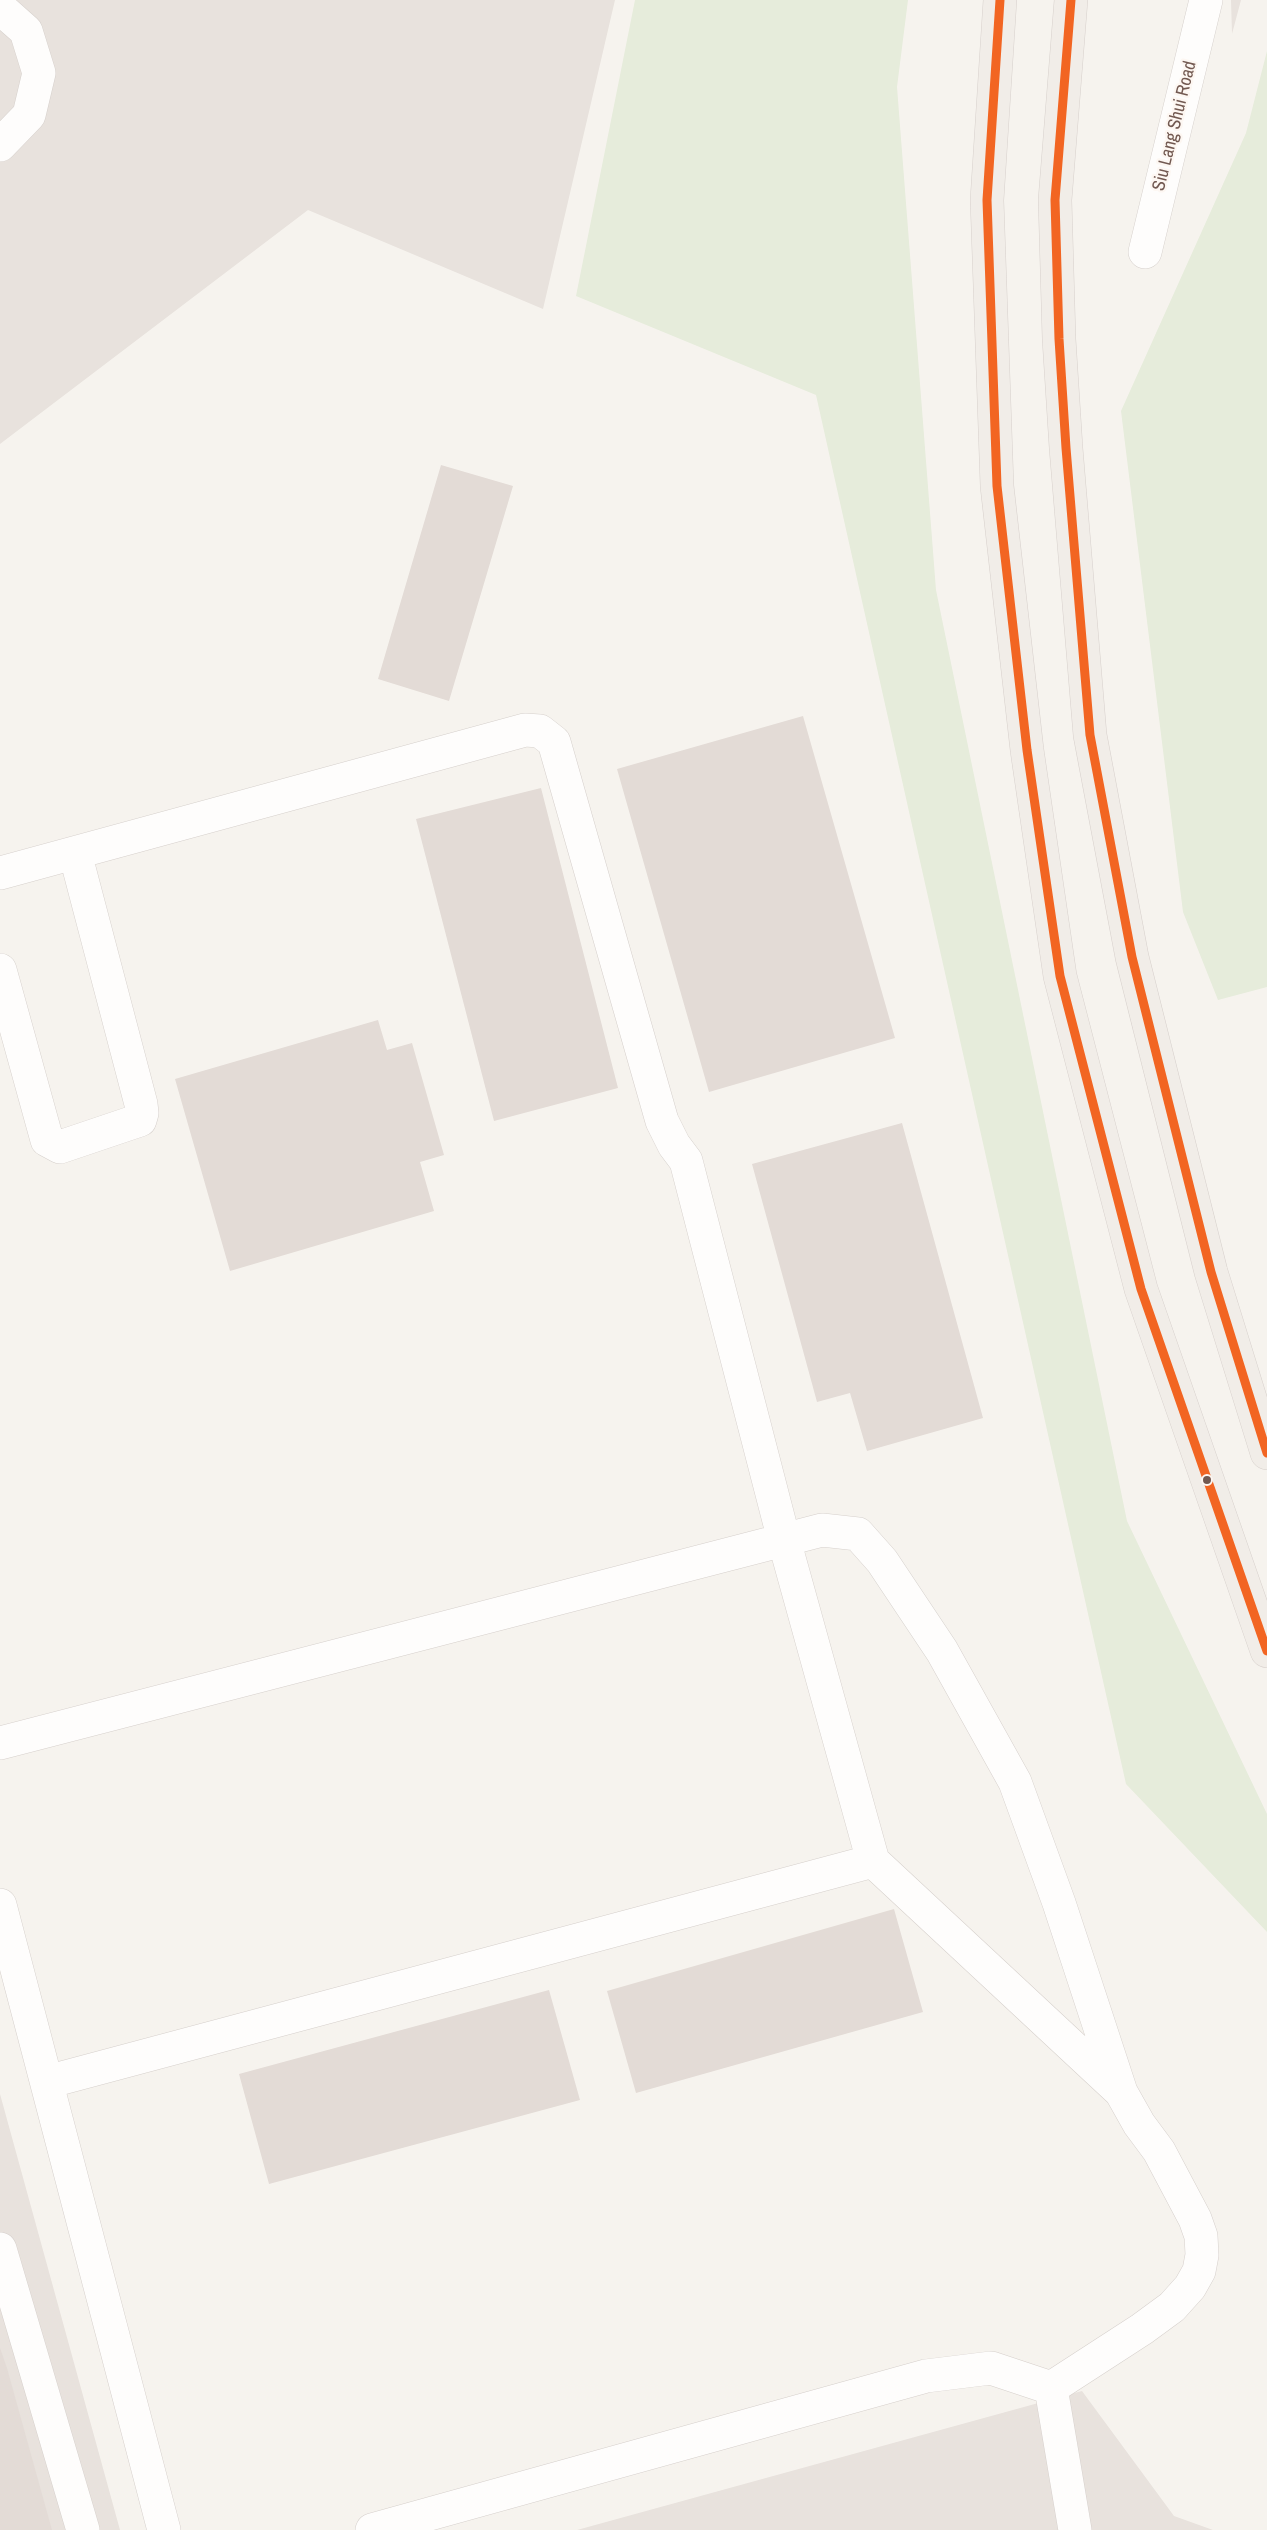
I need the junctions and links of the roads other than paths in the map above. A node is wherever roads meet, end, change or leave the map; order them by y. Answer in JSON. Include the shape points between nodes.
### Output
{"nodes":[{"id":1,"x":1000,"y":0,"type":"edge"},
{"id":2,"x":1071,"y":0,"type":"edge"},
{"id":3,"x":1206,"y":0,"type":"edge"},
{"id":4,"x":0,"y":8,"type":"edge"},
{"id":5,"x":29,"y":115,"type":"junction"},
{"id":6,"x":0,"y":145,"type":"edge"},
{"id":7,"x":0,"y":164,"type":"edge"},
{"id":8,"x":1144,"y":252,"type":"dead end"},
{"id":9,"x":75,"y":853,"type":"junction"},
{"id":10,"x":0,"y":873,"type":"edge"},
{"id":11,"x":0,"y":970,"type":"edge"},
{"id":12,"x":1267,"y":1453,"type":"edge"},
{"id":13,"x":784,"y":1540,"type":"junction"},
{"id":14,"x":1267,"y":1651,"type":"edge"},
{"id":15,"x":0,"y":1743,"type":"edge"},
{"id":16,"x":873,"y":1862,"type":"junction"},
{"id":17,"x":0,"y":1905,"type":"edge"},
{"id":18,"x":47,"y":2082,"type":"junction"},
{"id":19,"x":1121,"y":2092,"type":"junction"},
{"id":20,"x":0,"y":2249,"type":"edge"},
{"id":21,"x":1051,"y":2388,"type":"junction"},
{"id":22,"x":83,"y":2530,"type":"edge"},
{"id":23,"x":164,"y":2530,"type":"edge"},
{"id":24,"x":372,"y":2530,"type":"edge"},
{"id":25,"x":1075,"y":2530,"type":"edge"}],
"edges":[{"from":1,"to":14,"type":"main road","via":[[987,200],[997,486],[1027,750],[1060,976],[1140,1289]]},
{"from":2,"to":12,"type":"main road","via":[[1055,200],[1065,437],[1090,735],[1132,957],[1211,1272]]},
{"from":3,"to":8,"type":"lane","name":"Siu Lang Shui Road"},
{"from":4,"to":5,"type":"lane","via":[[26,31],[39,73]]},
{"from":5,"to":6,"type":"lane"},
{"from":5,"to":7,"type":"lane"},
{"from":9,"to":10,"type":"lane"},
{"from":9,"to":11,"type":"lane","via":[[141,1104],[140,1120],[60,1147],[47,1140]]},
{"from":9,"to":13,"type":"lane","via":[[525,730],[540,731],[554,742],[662,1121],[686,1161]]},
{"from":13,"to":15,"type":"lane"},
{"from":13,"to":16,"type":"lane"},
{"from":13,"to":19,"type":"lane","via":[[822,1530],[858,1534],[882,1561],[942,1651],[1015,1782]]},
{"from":16,"to":18,"type":"lane"},
{"from":16,"to":19,"type":"lane"},
{"from":17,"to":18,"type":"lane"},
{"from":18,"to":23,"type":"lane"},
{"from":19,"to":21,"type":"lane","via":[[1159,2151],[1195,2219],[1201,2236],[1199,2271],[1172,2307]]},
{"from":20,"to":22,"type":"lane"},
{"from":21,"to":24,"type":"lane","via":[[991,2368],[926,2376]]},
{"from":21,"to":25,"type":"lane"}]}
